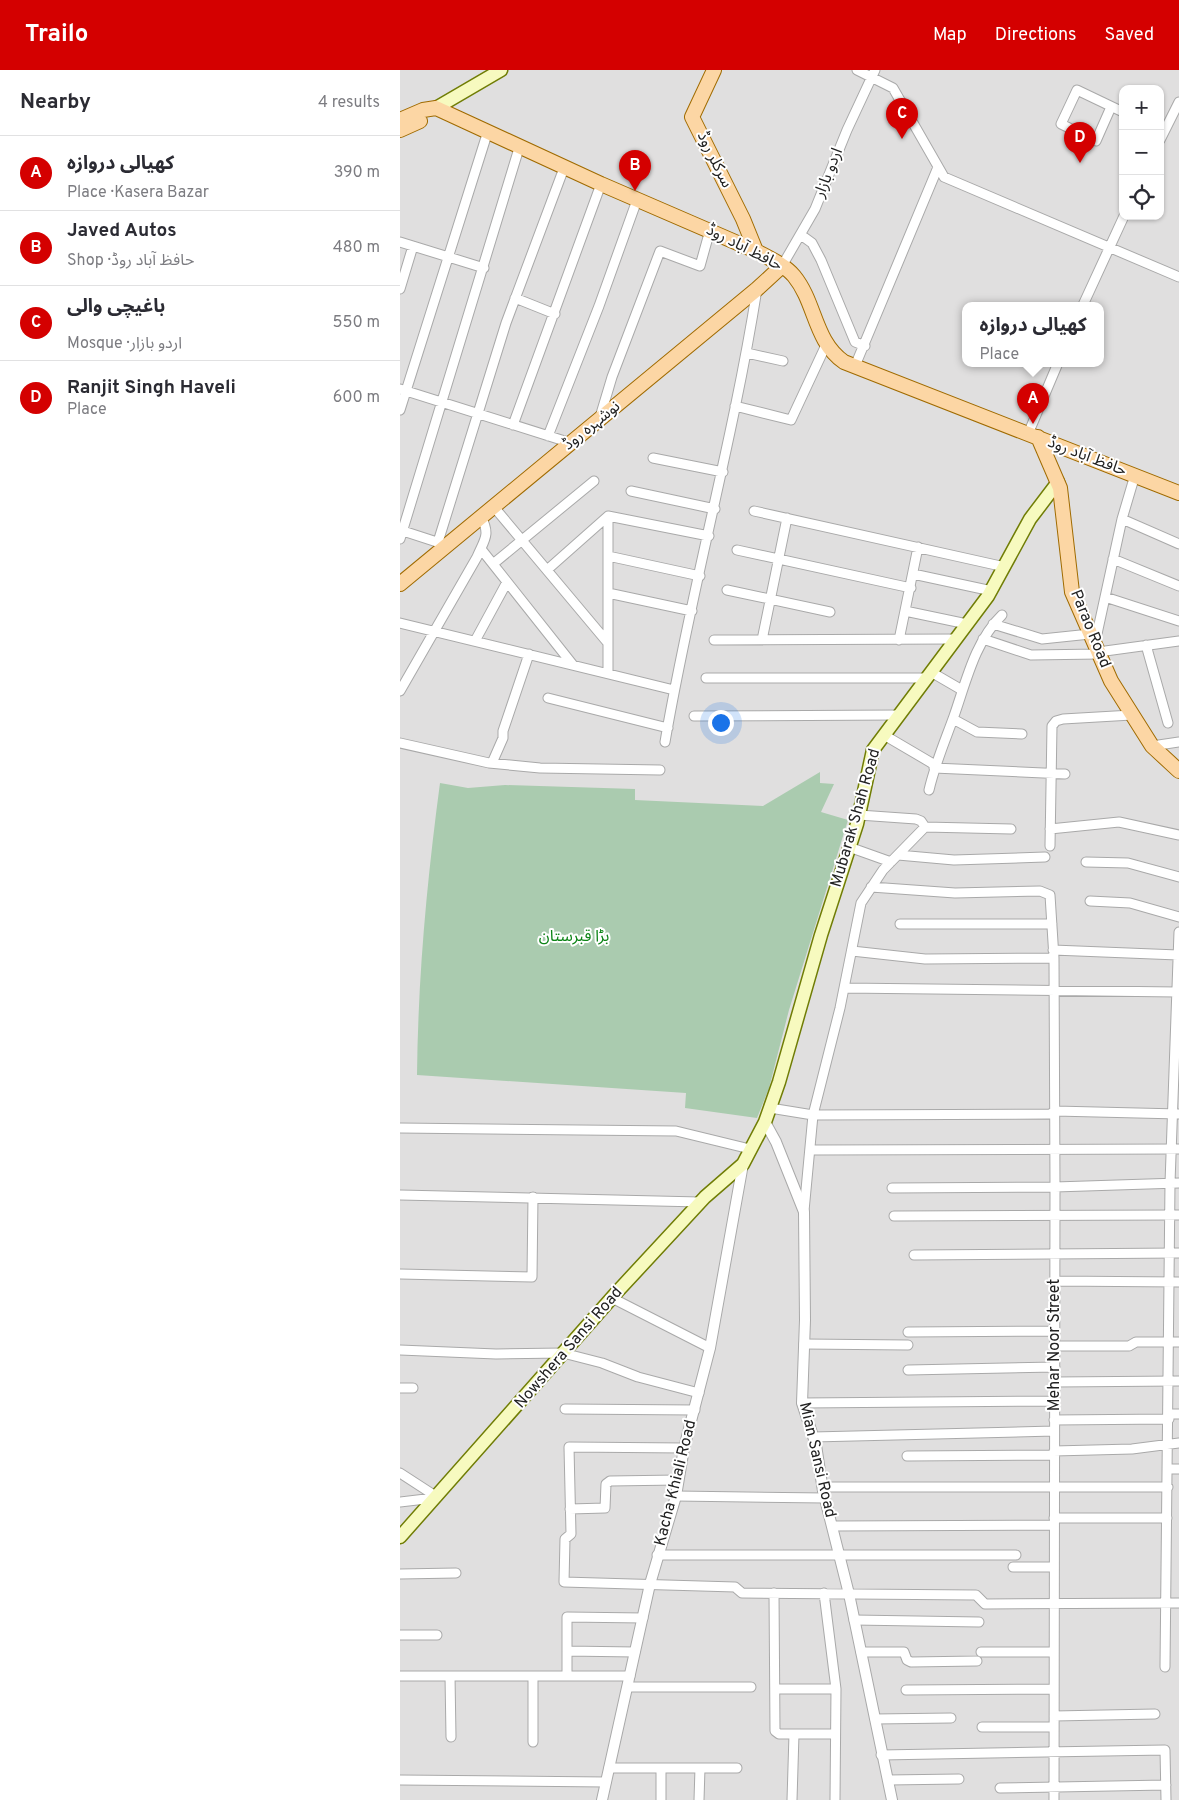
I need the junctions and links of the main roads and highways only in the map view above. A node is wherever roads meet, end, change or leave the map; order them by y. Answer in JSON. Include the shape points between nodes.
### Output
{"nodes":[{"id":1,"x":501,"y":70,"type":"edge"},
{"id":2,"x":714,"y":70,"type":"edge"},
{"id":3,"x":436,"y":108,"type":"junction"},
{"id":4,"x":400,"y":120,"type":"edge"},
{"id":5,"x":400,"y":130,"type":"edge"},
{"id":6,"x":756,"y":251,"type":"junction"},
{"id":7,"x":782,"y":266,"type":"junction"},
{"id":8,"x":1033,"y":436,"type":"junction"},
{"id":9,"x":1058,"y":482,"type":"junction"},
{"id":10,"x":1179,"y":492,"type":"edge"},
{"id":11,"x":400,"y":584,"type":"edge"},
{"id":12,"x":1179,"y":771,"type":"edge"},
{"id":13,"x":743,"y":1164,"type":"joint"},
{"id":14,"x":400,"y":1537,"type":"edge"}],
"edges":[{"from":1,"to":3,"type":"main road"},
{"from":2,"to":6,"type":"main road","name":"سرکلر روڈ","via":[[692,116]]},
{"from":3,"to":4,"type":"main road"},
{"from":3,"to":5,"type":"main road","via":[[426,119]]},
{"from":3,"to":6,"type":"main road","name":"حافظ آباد روڈ","via":[[564,168]]},
{"from":6,"to":7,"type":"main road","name":"حافظ آباد روڈ"},
{"from":7,"to":8,"type":"main road","name":"حافظ آباد روڈ","via":[[794,275],[802,288],[833,355]]},
{"from":7,"to":11,"type":"main road","name":"نوشہرہ روڈ","via":[[481,517],[443,544]]},
{"from":8,"to":9,"type":"main road","name":"Parao Road"},
{"from":8,"to":10,"type":"main road","name":"حافظ آباد روڈ"},
{"from":9,"to":12,"type":"main road","name":"Parao Road","via":[[1072,592],[1111,681],[1152,746]]},
{"from":9,"to":13,"type":"main road","name":"Mubarak Shah Road","via":[[1030,519],[992,591],[873,750],[859,815],[770,1108]]},
{"from":13,"to":14,"type":"main road","name":"Nowshera Sansi Road","via":[[700,1202]]}]}
